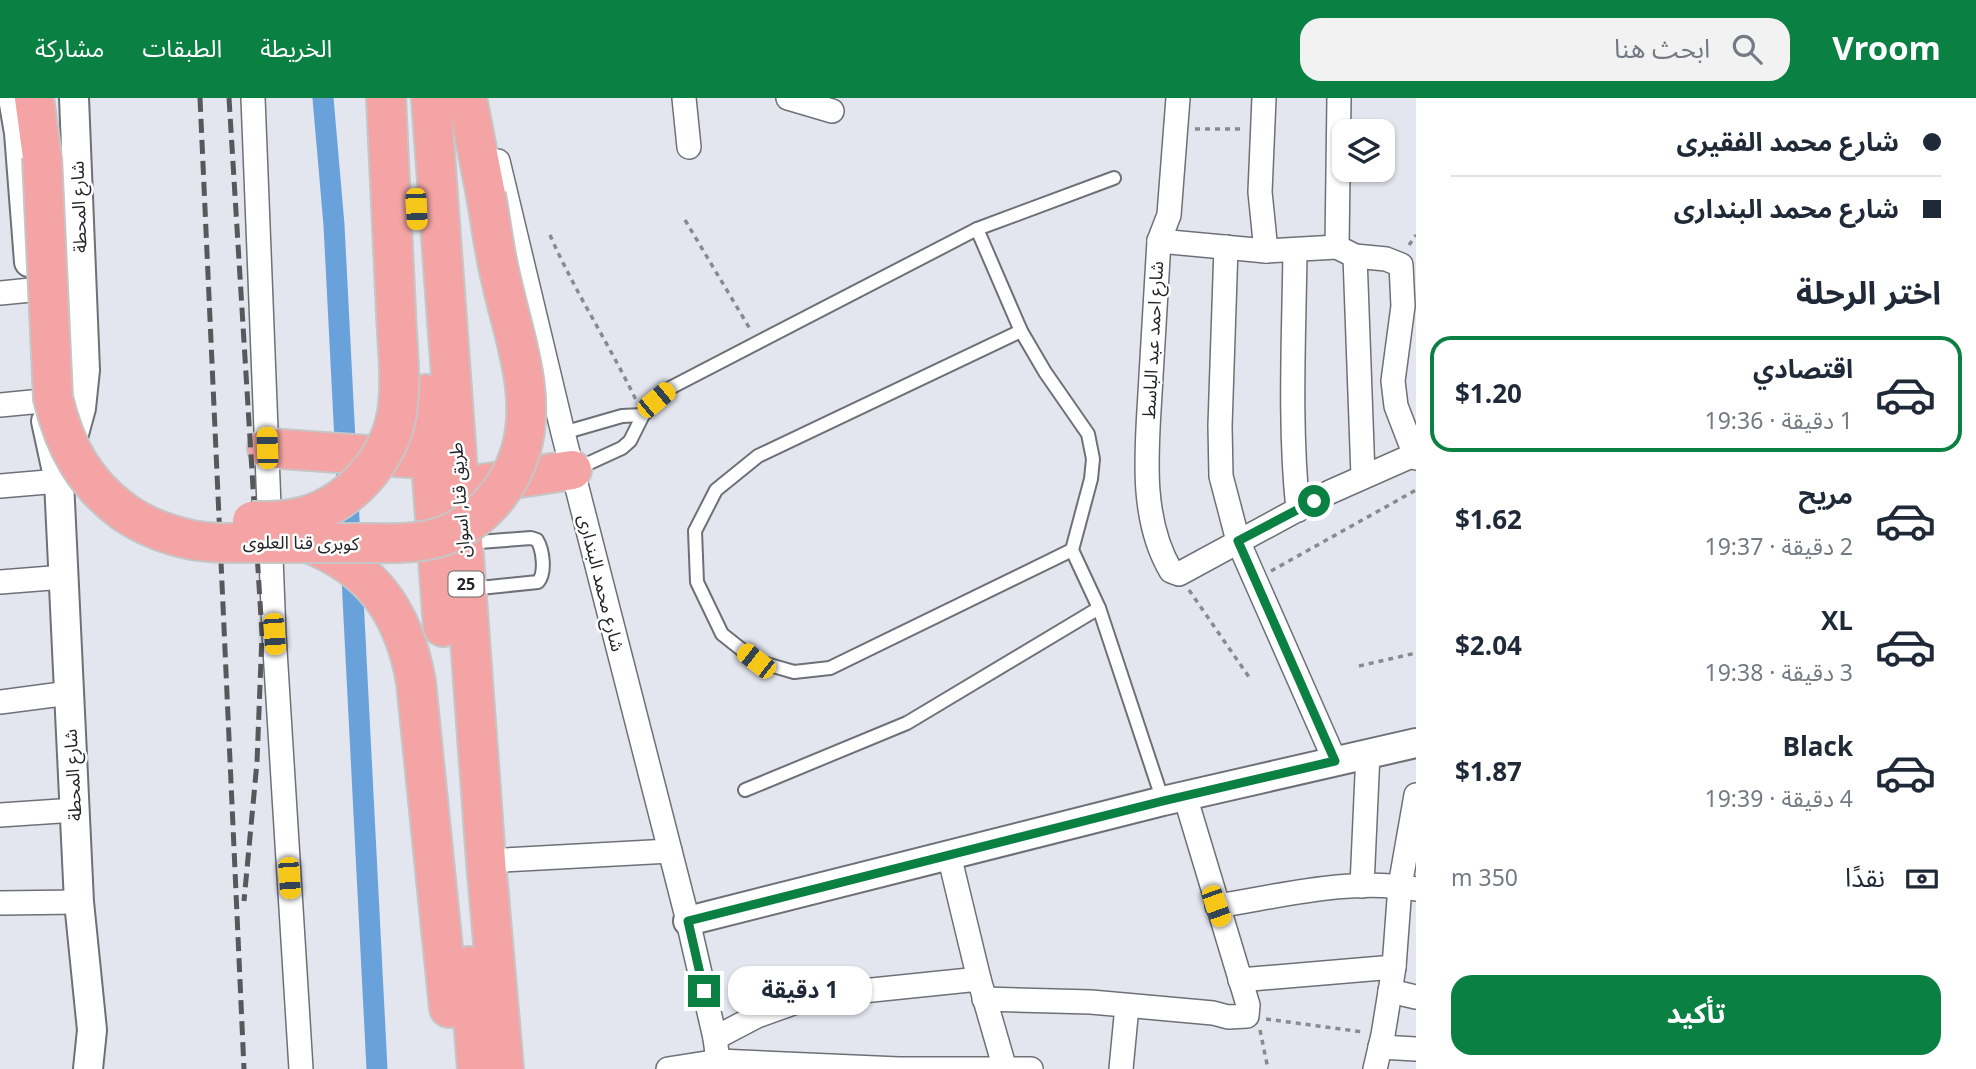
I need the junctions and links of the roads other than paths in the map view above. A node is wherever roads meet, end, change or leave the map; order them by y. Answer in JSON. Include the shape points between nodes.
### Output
{"nodes":[{"id":1,"x":13,"y":98,"type":"edge"},
{"id":2,"x":34,"y":98,"type":"edge"},
{"id":3,"x":55,"y":98,"type":"edge"},
{"id":4,"x":74,"y":98,"type":"edge"},
{"id":5,"x":253,"y":98,"type":"edge"},
{"id":6,"x":386,"y":98,"type":"edge"},
{"id":7,"x":410,"y":98,"type":"edge"},
{"id":8,"x":431,"y":98,"type":"edge"},
{"id":9,"x":467,"y":98,"type":"edge"},
{"id":10,"x":483,"y":98,"type":"edge"},
{"id":11,"x":684,"y":98,"type":"edge"},
{"id":12,"x":788,"y":98,"type":"edge"},
{"id":13,"x":1178,"y":98,"type":"edge"},
{"id":14,"x":1264,"y":98,"type":"edge"},
{"id":15,"x":1339,"y":98,"type":"edge"},
{"id":16,"x":832,"y":111,"type":"dead end"},
{"id":17,"x":689,"y":147,"type":"dead end"},
{"id":18,"x":50,"y":157,"type":"junction"},
{"id":19,"x":1114,"y":178,"type":"dead end"},
{"id":20,"x":976,"y":229,"type":"junction"},
{"id":21,"x":1159,"y":241,"type":"junction"},
{"id":22,"x":1226,"y":247,"type":"junction"},
{"id":23,"x":1295,"y":250,"type":"junction"},
{"id":24,"x":1266,"y":251,"type":"junction"},
{"id":25,"x":1346,"y":252,"type":"junction"},
{"id":26,"x":31,"y":290,"type":"junction"},
{"id":27,"x":0,"y":293,"type":"edge"},
{"id":28,"x":1409,"y":305,"type":"edge"},
{"id":29,"x":1021,"y":331,"type":"junction"},
{"id":30,"x":42,"y":401,"type":"junction"},
{"id":31,"x":0,"y":405,"type":"edge"},
{"id":32,"x":643,"y":415,"type":"junction"},
{"id":33,"x":563,"y":433,"type":"junction"},
{"id":34,"x":279,"y":449,"type":"junction"},
{"id":35,"x":1415,"y":456,"type":"edge"},
{"id":36,"x":572,"y":470,"type":"junction"},
{"id":37,"x":1363,"y":476,"type":"junction"},
{"id":38,"x":440,"y":479,"type":"junction"},
{"id":39,"x":59,"y":481,"type":"junction"},
{"id":40,"x":0,"y":486,"type":"edge"},
{"id":41,"x":1298,"y":510,"type":"junction"},
{"id":42,"x":1238,"y":541,"type":"junction"},
{"id":43,"x":308,"y":543,"type":"junction"},
{"id":44,"x":450,"y":544,"type":"junction"},
{"id":45,"x":1072,"y":550,"type":"junction"},
{"id":46,"x":64,"y":577,"type":"junction"},
{"id":47,"x":0,"y":582,"type":"edge"},
{"id":48,"x":453,"y":591,"type":"junction"},
{"id":49,"x":1099,"y":608,"type":"junction"},
{"id":50,"x":69,"y":693,"type":"junction"},
{"id":51,"x":0,"y":702,"type":"edge"},
{"id":52,"x":1416,"y":743,"type":"edge"},
{"id":53,"x":1368,"y":753,"type":"junction"},
{"id":54,"x":1335,"y":761,"type":"junction"},
{"id":55,"x":745,"y":790,"type":"dead end"},
{"id":56,"x":1416,"y":795,"type":"edge"},
{"id":57,"x":1174,"y":798,"type":"junction"},
{"id":58,"x":75,"y":810,"type":"junction"},
{"id":59,"x":0,"y":816,"type":"edge"},
{"id":60,"x":670,"y":851,"type":"junction"},
{"id":61,"x":949,"y":855,"type":"junction"},
{"id":62,"x":486,"y":861,"type":"junction"},
{"id":63,"x":1362,"y":886,"type":"junction"},
{"id":64,"x":1408,"y":887,"type":"edge"},
{"id":65,"x":79,"y":902,"type":"junction"},
{"id":66,"x":0,"y":903,"type":"edge"},
{"id":67,"x":1216,"y":906,"type":"junction"},
{"id":68,"x":688,"y":921,"type":"junction"},
{"id":69,"x":1394,"y":967,"type":"junction"},
{"id":70,"x":1240,"y":979,"type":"junction"},
{"id":71,"x":982,"y":989,"type":"junction"},
{"id":72,"x":1390,"y":991,"type":"junction"},
{"id":73,"x":1416,"y":997,"type":"edge"},
{"id":74,"x":1127,"y":1006,"type":"junction"},
{"id":75,"x":715,"y":1038,"type":"junction"},
{"id":76,"x":1416,"y":1049,"type":"edge"},
{"id":77,"x":1380,"y":1050,"type":"edge"},
{"id":78,"x":719,"y":1065,"type":"edge"},
{"id":79,"x":1005,"y":1068,"type":"edge"},
{"id":80,"x":88,"y":1069,"type":"edge"},
{"id":81,"x":301,"y":1069,"type":"edge"},
{"id":82,"x":455,"y":1069,"type":"edge"},
{"id":83,"x":477,"y":1069,"type":"edge"},
{"id":84,"x":504,"y":1069,"type":"edge"},
{"id":85,"x":668,"y":1069,"type":"edge"},
{"id":86,"x":1031,"y":1069,"type":"edge"},
{"id":87,"x":1121,"y":1069,"type":"edge"}],
"edges":[{"from":1,"to":26,"type":"street","name":"شارع المحطة"},
{"from":2,"to":18,"type":"highway","name":"كوبرى قنا العلوى"},
{"from":3,"to":18,"type":"highway","name":"كوبرى قنا العلوى"},
{"from":4,"to":39,"type":"street","name":"شارع المحطة","via":[[85,370],[81,408]]},
{"from":5,"to":34,"type":"street"},
{"from":6,"to":18,"type":"highway","name":"كوبرى قنا العلوى","bridge":true,"via":[[398,399],[390,439],[379,459],[347,494],[306,515],[283,520],[199,520],[156,508],[119,483],[91,448],[76,414],[71,387]]},
{"from":7,"to":38,"type":"highway","name":"طريق قنا, اسوان","number":"25"},
{"from":8,"to":38,"type":"highway","name":"طريق قنا, اسوان","number":"25"},
{"from":9,"to":43,"type":"highway","name":"كوبرى قنا العلوى","bridge":true,"via":[[527,398],[521,452],[500,493],[485,510],[446,534],[401,543]]},
{"from":10,"to":33,"type":"street","name":"شارع محمد البندارى"},
{"from":11,"to":17,"type":"street"},
{"from":12,"to":16,"type":"street"},
{"from":13,"to":21,"type":"street","name":"شارع احمد عبد الباسط","via":[[1169,215]]},
{"from":14,"to":24,"type":"street","via":[[1259,192]]},
{"from":15,"to":25,"type":"street"},
{"from":18,"to":43,"type":"highway","name":"كوبرى قنا العلوى","bridge":true,"via":[[53,398],[59,425],[85,475],[125,513],[172,535],[218,542]]},
{"from":19,"to":20,"type":"lane"},
{"from":20,"to":29,"type":"lane"},
{"from":20,"to":32,"type":"lane","via":[[670,388]]},
{"from":21,"to":22,"type":"street"},
{"from":21,"to":42,"type":"street","name":"شارع احمد عبد الباسط","via":[[1147,470],[1159,543],[1168,568],[1179,574]]},
{"from":22,"to":24,"type":"street"},
{"from":22,"to":42,"type":"street","via":[[1221,476]]},
{"from":23,"to":24,"type":"street"},
{"from":23,"to":25,"type":"street"},
{"from":23,"to":41,"type":"street","via":[[1292,404]]},
{"from":25,"to":28,"type":"street","via":[[1401,265]]},
{"from":25,"to":37,"type":"street"},
{"from":26,"to":27,"type":"street"},
{"from":26,"to":30,"type":"street","name":"شارع المحطة"},
{"from":28,"to":35,"type":"street","via":[[1393,381],[1396,406]]},
{"from":29,"to":45,"type":"lane","via":[[1088,434],[1091,479]]},
{"from":29,"to":45,"type":"lane","via":[[758,456],[716,490],[695,531],[696,582],[722,634],[756,661],[794,672],[830,668]]},
{"from":30,"to":31,"type":"street"},
{"from":30,"to":39,"type":"street","name":"شارع المحطة"},
{"from":32,"to":33,"type":"lane","via":[[622,416]]},
{"from":32,"to":36,"type":"lane","via":[[622,448]]},
{"from":33,"to":36,"type":"street","name":"شارع محمد البندارى"},
{"from":34,"to":38,"type":"highway","via":[[371,455]]},
{"from":34,"to":81,"type":"street","via":[[274,634]]},
{"from":35,"to":37,"type":"street"},
{"from":36,"to":38,"type":"highway"},
{"from":36,"to":60,"type":"street","name":"شارع محمد البندارى"},
{"from":37,"to":41,"type":"street"},
{"from":38,"to":44,"type":"highway","name":"طريق قنا, اسوان","number":"25"},
{"from":39,"to":40,"type":"street"},
{"from":39,"to":46,"type":"street","name":"شارع المحطة"},
{"from":41,"to":42,"type":"street"},
{"from":42,"to":54,"type":"street"},
{"from":43,"to":82,"type":"highway","via":[[344,561],[374,586],[406,640],[416,682]]},
{"from":44,"to":48,"type":"highway","name":"طريق قنا, اسوان","number":"25"},
{"from":44,"to":48,"type":"lane","via":[[537,540],[542,575],[538,582]]},
{"from":45,"to":49,"type":"lane"},
{"from":46,"to":47,"type":"street"},
{"from":46,"to":50,"type":"street","name":"شارع المحطة"},
{"from":48,"to":62,"type":"highway","name":"طريق قنا, اسوان","number":"25"},
{"from":48,"to":83,"type":"highway","name":"طريق قنا, اسوان","number":"25"},
{"from":49,"to":55,"type":"lane","via":[[907,723]]},
{"from":49,"to":57,"type":"lane"},
{"from":50,"to":51,"type":"street"},
{"from":50,"to":58,"type":"street","name":"شارع المحطة"},
{"from":52,"to":53,"type":"street"},
{"from":53,"to":54,"type":"street"},
{"from":53,"to":63,"type":"street"},
{"from":54,"to":57,"type":"street"},
{"from":56,"to":64,"type":"street"},
{"from":57,"to":61,"type":"street"},
{"from":57,"to":67,"type":"street"},
{"from":58,"to":59,"type":"street"},
{"from":58,"to":65,"type":"street","name":"شارع المحطة"},
{"from":60,"to":62,"type":"street"},
{"from":60,"to":68,"type":"street","name":"شارع محمد البندارى"},
{"from":61,"to":68,"type":"street"},
{"from":61,"to":71,"type":"street"},
{"from":62,"to":84,"type":"highway","name":"طريق قنا, اسوان","number":"25"},
{"from":63,"to":64,"type":"street"},
{"from":63,"to":67,"type":"street"},
{"from":64,"to":69,"type":"street"},
{"from":65,"to":66,"type":"street"},
{"from":65,"to":80,"type":"street","name":"شارع المحطة","via":[[92,1030]]},
{"from":67,"to":70,"type":"street"},
{"from":68,"to":75,"type":"street","name":"شارع محمد البندارى"},
{"from":69,"to":70,"type":"street"},
{"from":69,"to":72,"type":"street"},
{"from":70,"to":74,"type":"street","via":[[1249,1011],[1244,1018]]},
{"from":71,"to":74,"type":"street"},
{"from":71,"to":75,"type":"street","via":[[843,993],[799,1001]]},
{"from":71,"to":79,"type":"street"},
{"from":72,"to":73,"type":"street"},
{"from":72,"to":77,"type":"street"},
{"from":74,"to":87,"type":"street"},
{"from":75,"to":78,"type":"street","name":"شارع محمد البندارى"},
{"from":76,"to":77,"type":"street"},
{"from":78,"to":79,"type":"street"},
{"from":78,"to":85,"type":"street"},
{"from":79,"to":86,"type":"street"}]}
